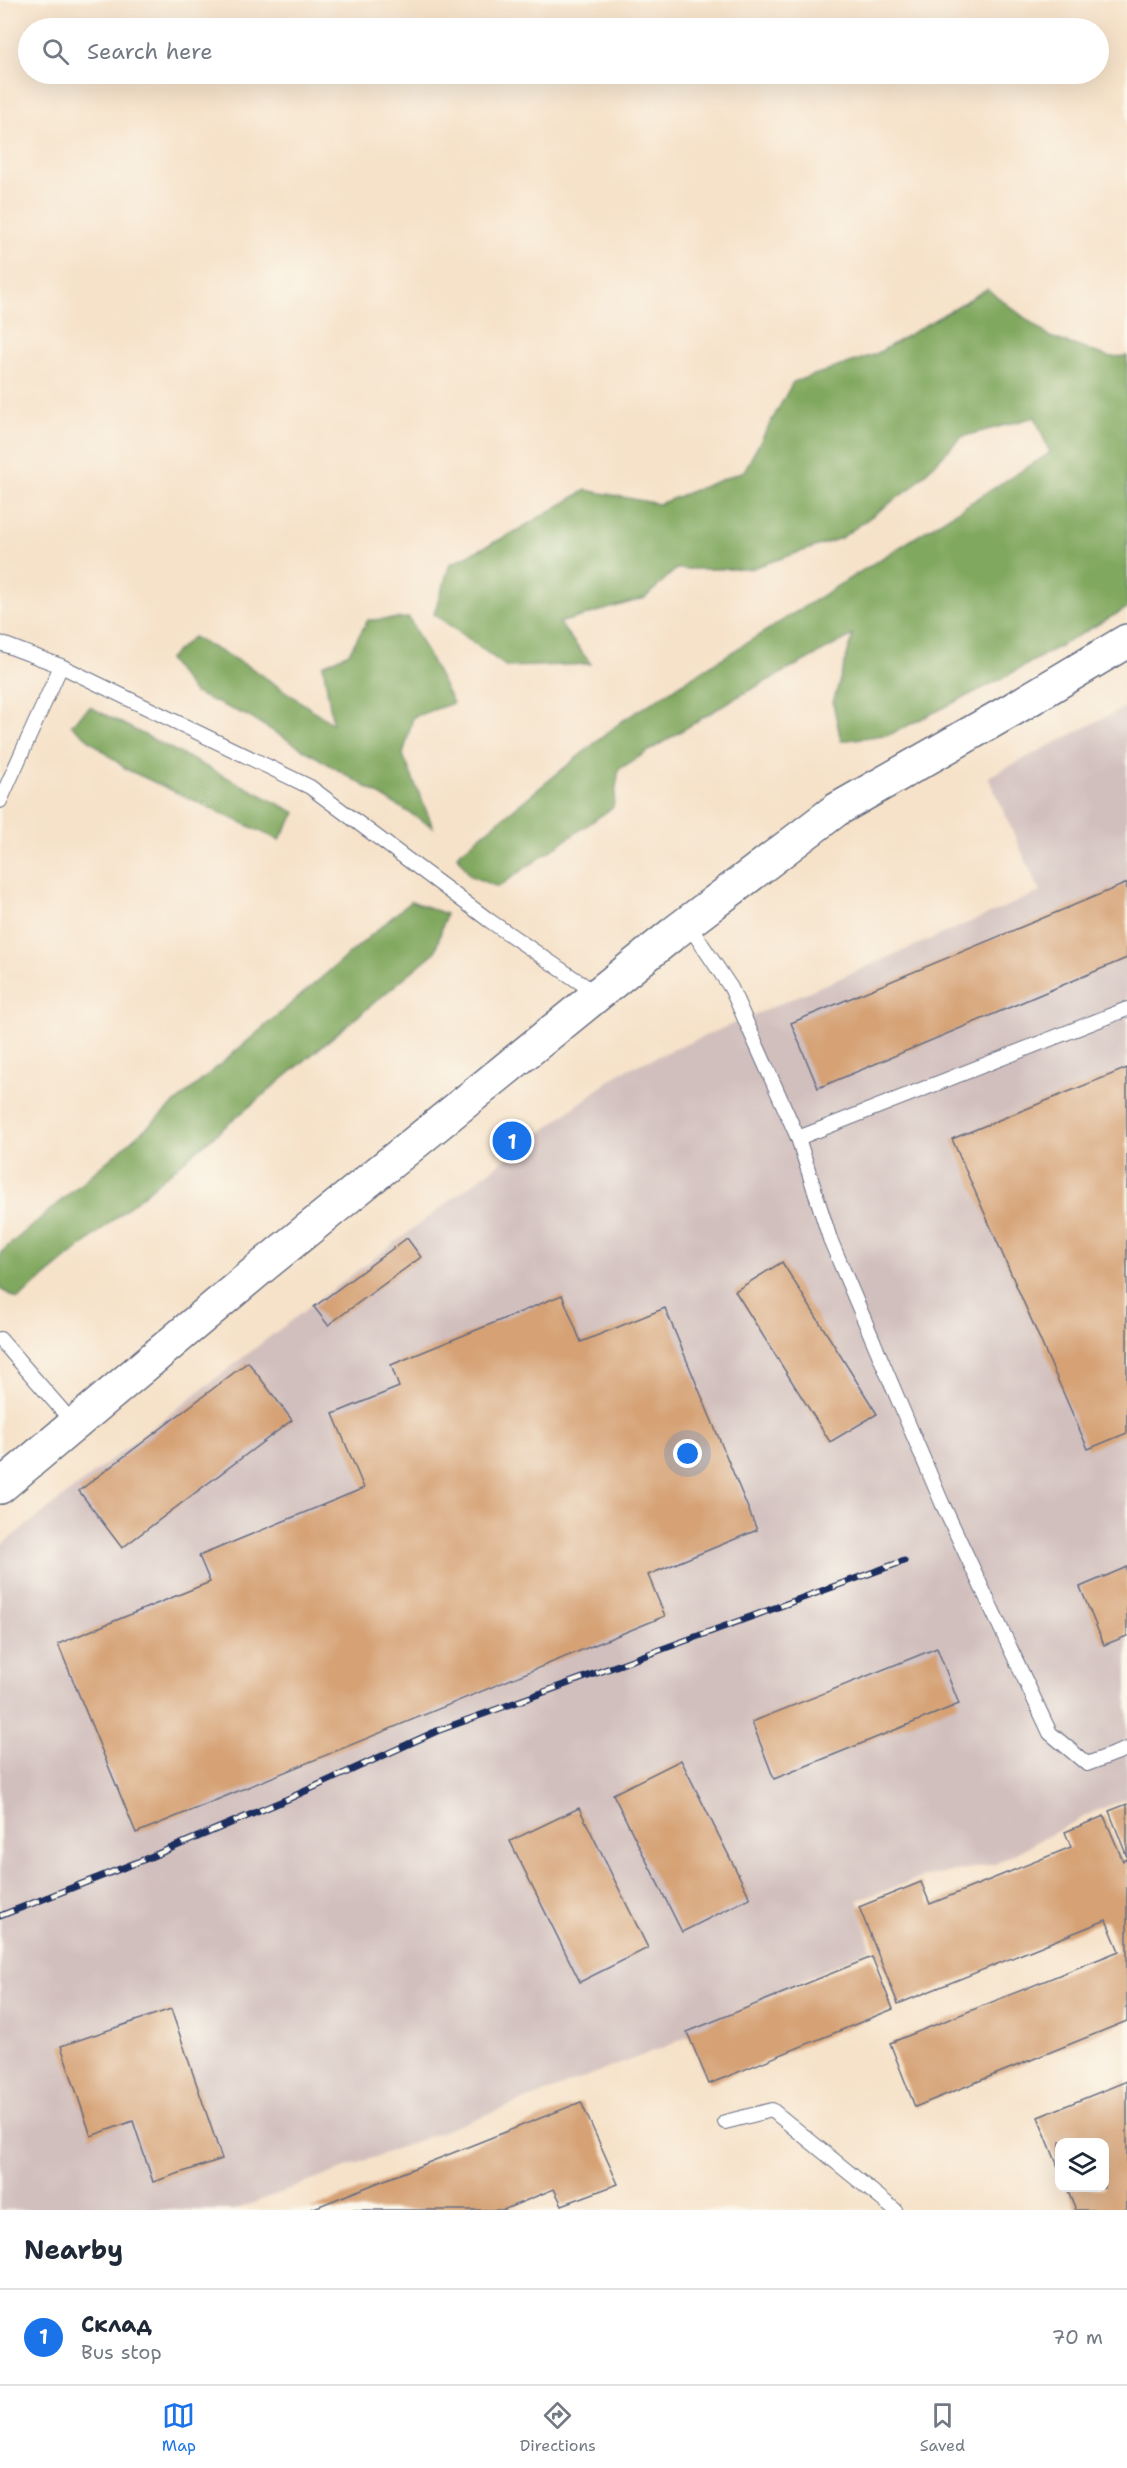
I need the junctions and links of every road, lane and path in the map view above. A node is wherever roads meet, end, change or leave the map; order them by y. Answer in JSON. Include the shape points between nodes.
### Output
{"nodes":[{"id":1,"x":1127,"y":641,"type":"edge"},
{"id":2,"x":0,"y":643,"type":"edge"},
{"id":3,"x":61,"y":666,"type":"junction"},
{"id":4,"x":0,"y":801,"type":"edge"},
{"id":5,"x":688,"y":924,"type":"junction"},
{"id":6,"x":597,"y":994,"type":"junction"},
{"id":7,"x":1127,"y":1009,"type":"edge"},
{"id":8,"x":798,"y":1138,"type":"junction"},
{"id":9,"x":0,"y":1339,"type":"edge"},
{"id":10,"x":74,"y":1424,"type":"junction"},
{"id":11,"x":0,"y":1486,"type":"edge"},
{"id":12,"x":1127,"y":1749,"type":"edge"},
{"id":13,"x":725,"y":2122,"type":"dead end"},
{"id":14,"x":895,"y":2210,"type":"edge"}],
"edges":[{"from":1,"to":5,"type":"street","via":[[836,810]]},
{"from":2,"to":3,"type":"lane"},
{"from":3,"to":4,"type":"lane"},
{"from":3,"to":6,"type":"lane","via":[[310,787],[490,921]]},
{"from":5,"to":6,"type":"street"},
{"from":5,"to":8,"type":"lane","via":[[731,988]]},
{"from":6,"to":10,"type":"street"},
{"from":7,"to":8,"type":"lane"},
{"from":8,"to":12,"type":"lane","via":[[830,1239],[942,1503],[1050,1733],[1087,1764]]},
{"from":9,"to":10,"type":"lane"},
{"from":10,"to":11,"type":"street"},
{"from":13,"to":14,"type":"lane","via":[[772,2110]]}]}
